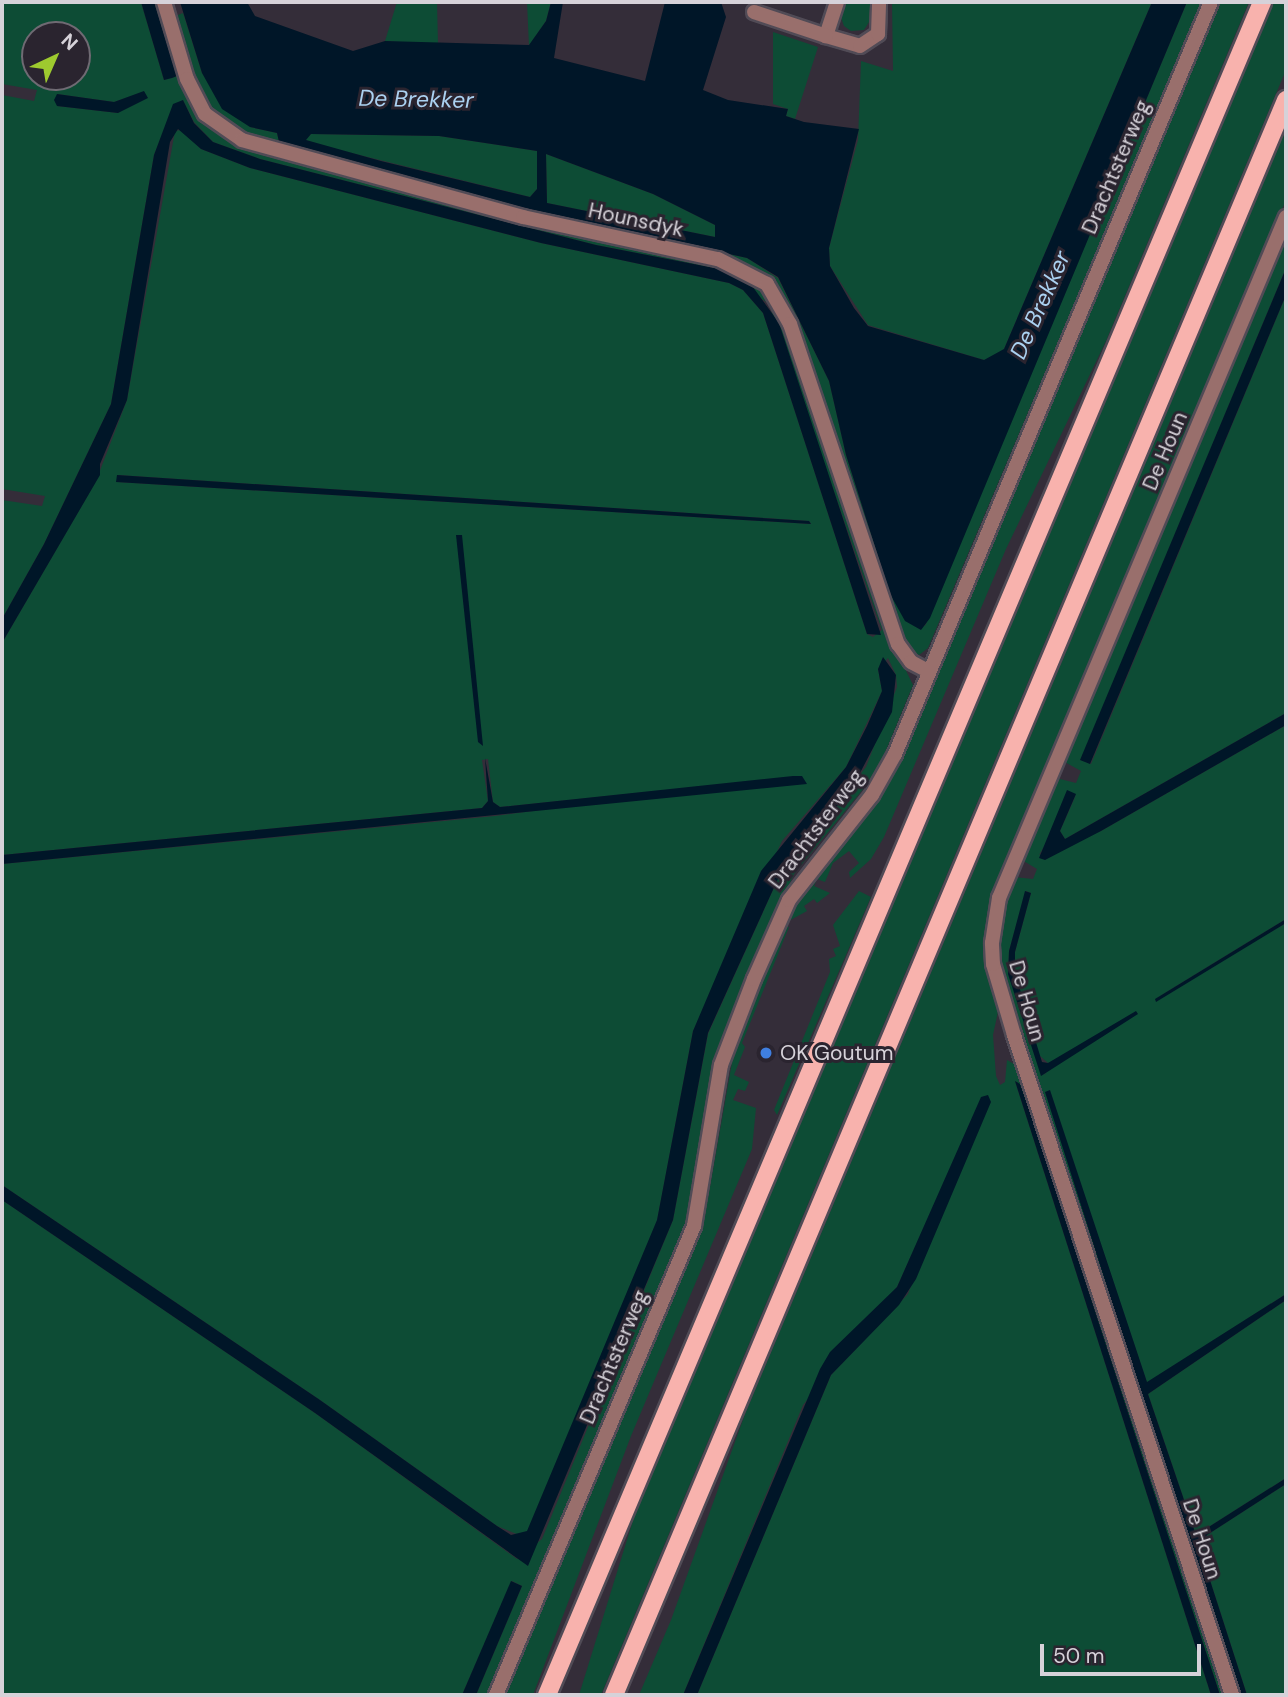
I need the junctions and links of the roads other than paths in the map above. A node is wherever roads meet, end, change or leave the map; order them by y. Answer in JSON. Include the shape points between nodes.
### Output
{"nodes":[{"id":1,"x":164,"y":2,"type":"edge"},
{"id":2,"x":837,"y":2,"type":"edge"},
{"id":3,"x":879,"y":2,"type":"edge"},
{"id":4,"x":1211,"y":2,"type":"edge"},
{"id":5,"x":1262,"y":2,"type":"edge"},
{"id":6,"x":754,"y":12,"type":"dead end"},
{"id":7,"x":827,"y":36,"type":"junction"},
{"id":8,"x":1286,"y":100,"type":"edge"},
{"id":9,"x":1286,"y":217,"type":"edge"},
{"id":10,"x":928,"y":671,"type":"junction"},
{"id":11,"x":496,"y":1695,"type":"edge"},
{"id":12,"x":547,"y":1695,"type":"edge"},
{"id":13,"x":614,"y":1695,"type":"edge"},
{"id":14,"x":1231,"y":1695,"type":"edge"}],
"edges":[{"from":1,"to":10,"type":"street","name":"Hounsdyk","via":[[187,79],[205,114],[242,141],[523,217],[718,259],[767,284],[790,324],[898,644],[911,662]]},
{"from":2,"to":7,"type":"street"},
{"from":3,"to":7,"type":"street","via":[[878,34],[867,45]]},
{"from":4,"to":10,"type":"street","name":"Drachtsterweg"},
{"from":5,"to":12,"type":"main road"},
{"from":6,"to":7,"type":"street"},
{"from":8,"to":13,"type":"main road"},
{"from":9,"to":14,"type":"street","name":"De Houn","via":[[999,898],[992,943],[993,964],[1014,1035]]},
{"from":10,"to":11,"type":"street","name":"Drachtsterweg","via":[[884,776],[805,873],[754,979],[721,1065],[694,1226]]}]}
